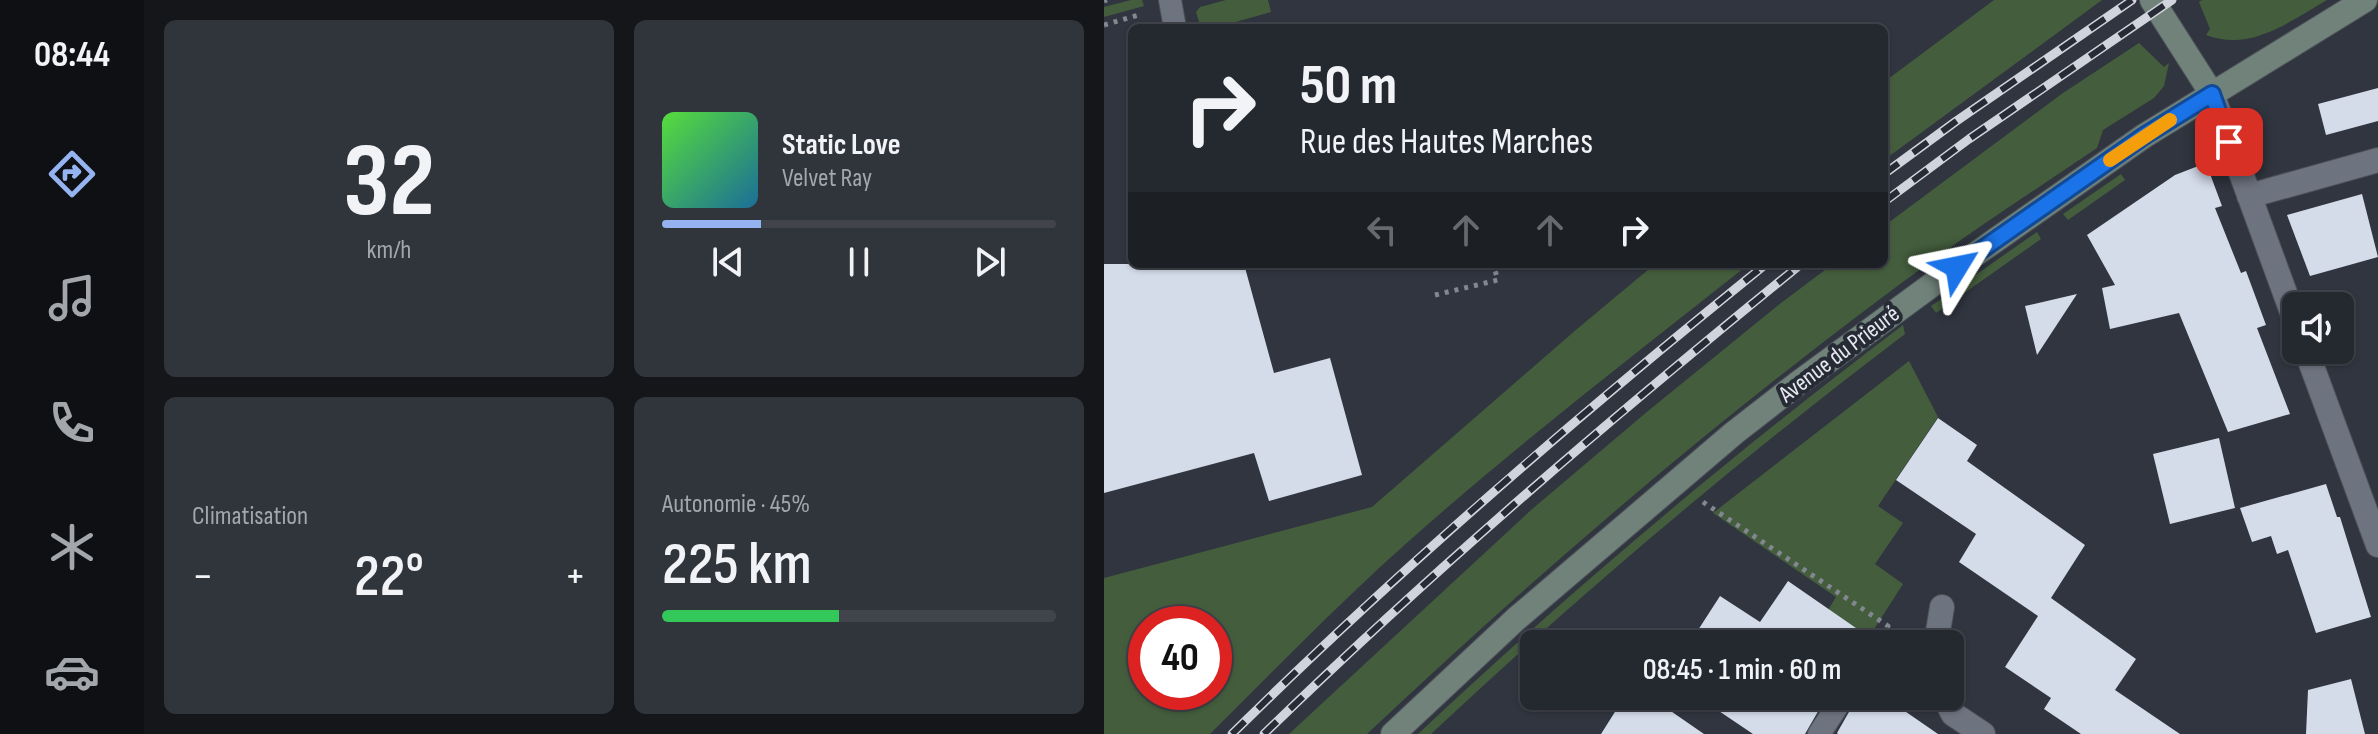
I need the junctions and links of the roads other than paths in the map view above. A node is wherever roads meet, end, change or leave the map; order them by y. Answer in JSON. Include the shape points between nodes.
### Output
{"nodes":[{"id":1,"x":1170,"y":0,"type":"edge"},
{"id":2,"x":2152,"y":0,"type":"edge"},
{"id":3,"x":2365,"y":0,"type":"edge"},
{"id":4,"x":1174,"y":24,"type":"edge"},
{"id":5,"x":2212,"y":94,"type":"junction"},
{"id":6,"x":2378,"y":160,"type":"edge"},
{"id":7,"x":2249,"y":196,"type":"junction"},
{"id":8,"x":2285,"y":292,"type":"edge"},
{"id":9,"x":2311,"y":364,"type":"edge"},
{"id":10,"x":2378,"y":545,"type":"edge"},
{"id":11,"x":1942,"y":607,"type":"dead end"},
{"id":12,"x":1938,"y":630,"type":"edge"},
{"id":13,"x":1835,"y":710,"type":"edge"},
{"id":14,"x":1955,"y":710,"type":"edge"},
{"id":15,"x":1393,"y":734,"type":"edge"},
{"id":16,"x":1819,"y":734,"type":"edge"},
{"id":17,"x":1983,"y":734,"type":"edge"}],
"edges":[{"from":1,"to":4,"type":"lane"},
{"from":2,"to":5,"type":"street"},
{"from":3,"to":5,"type":"street","name":"Avenue du Prieuré"},
{"from":5,"to":7,"type":"street"},
{"from":5,"to":15,"type":"street","name":"Avenue du Prieuré","via":[[1933,284],[1734,433],[1516,619]]},
{"from":6,"to":7,"type":"street"},
{"from":7,"to":8,"type":"street"},
{"from":9,"to":10,"type":"street"},
{"from":11,"to":12,"type":"street"},
{"from":13,"to":16,"type":"lane"},
{"from":14,"to":17,"type":"street"}]}
